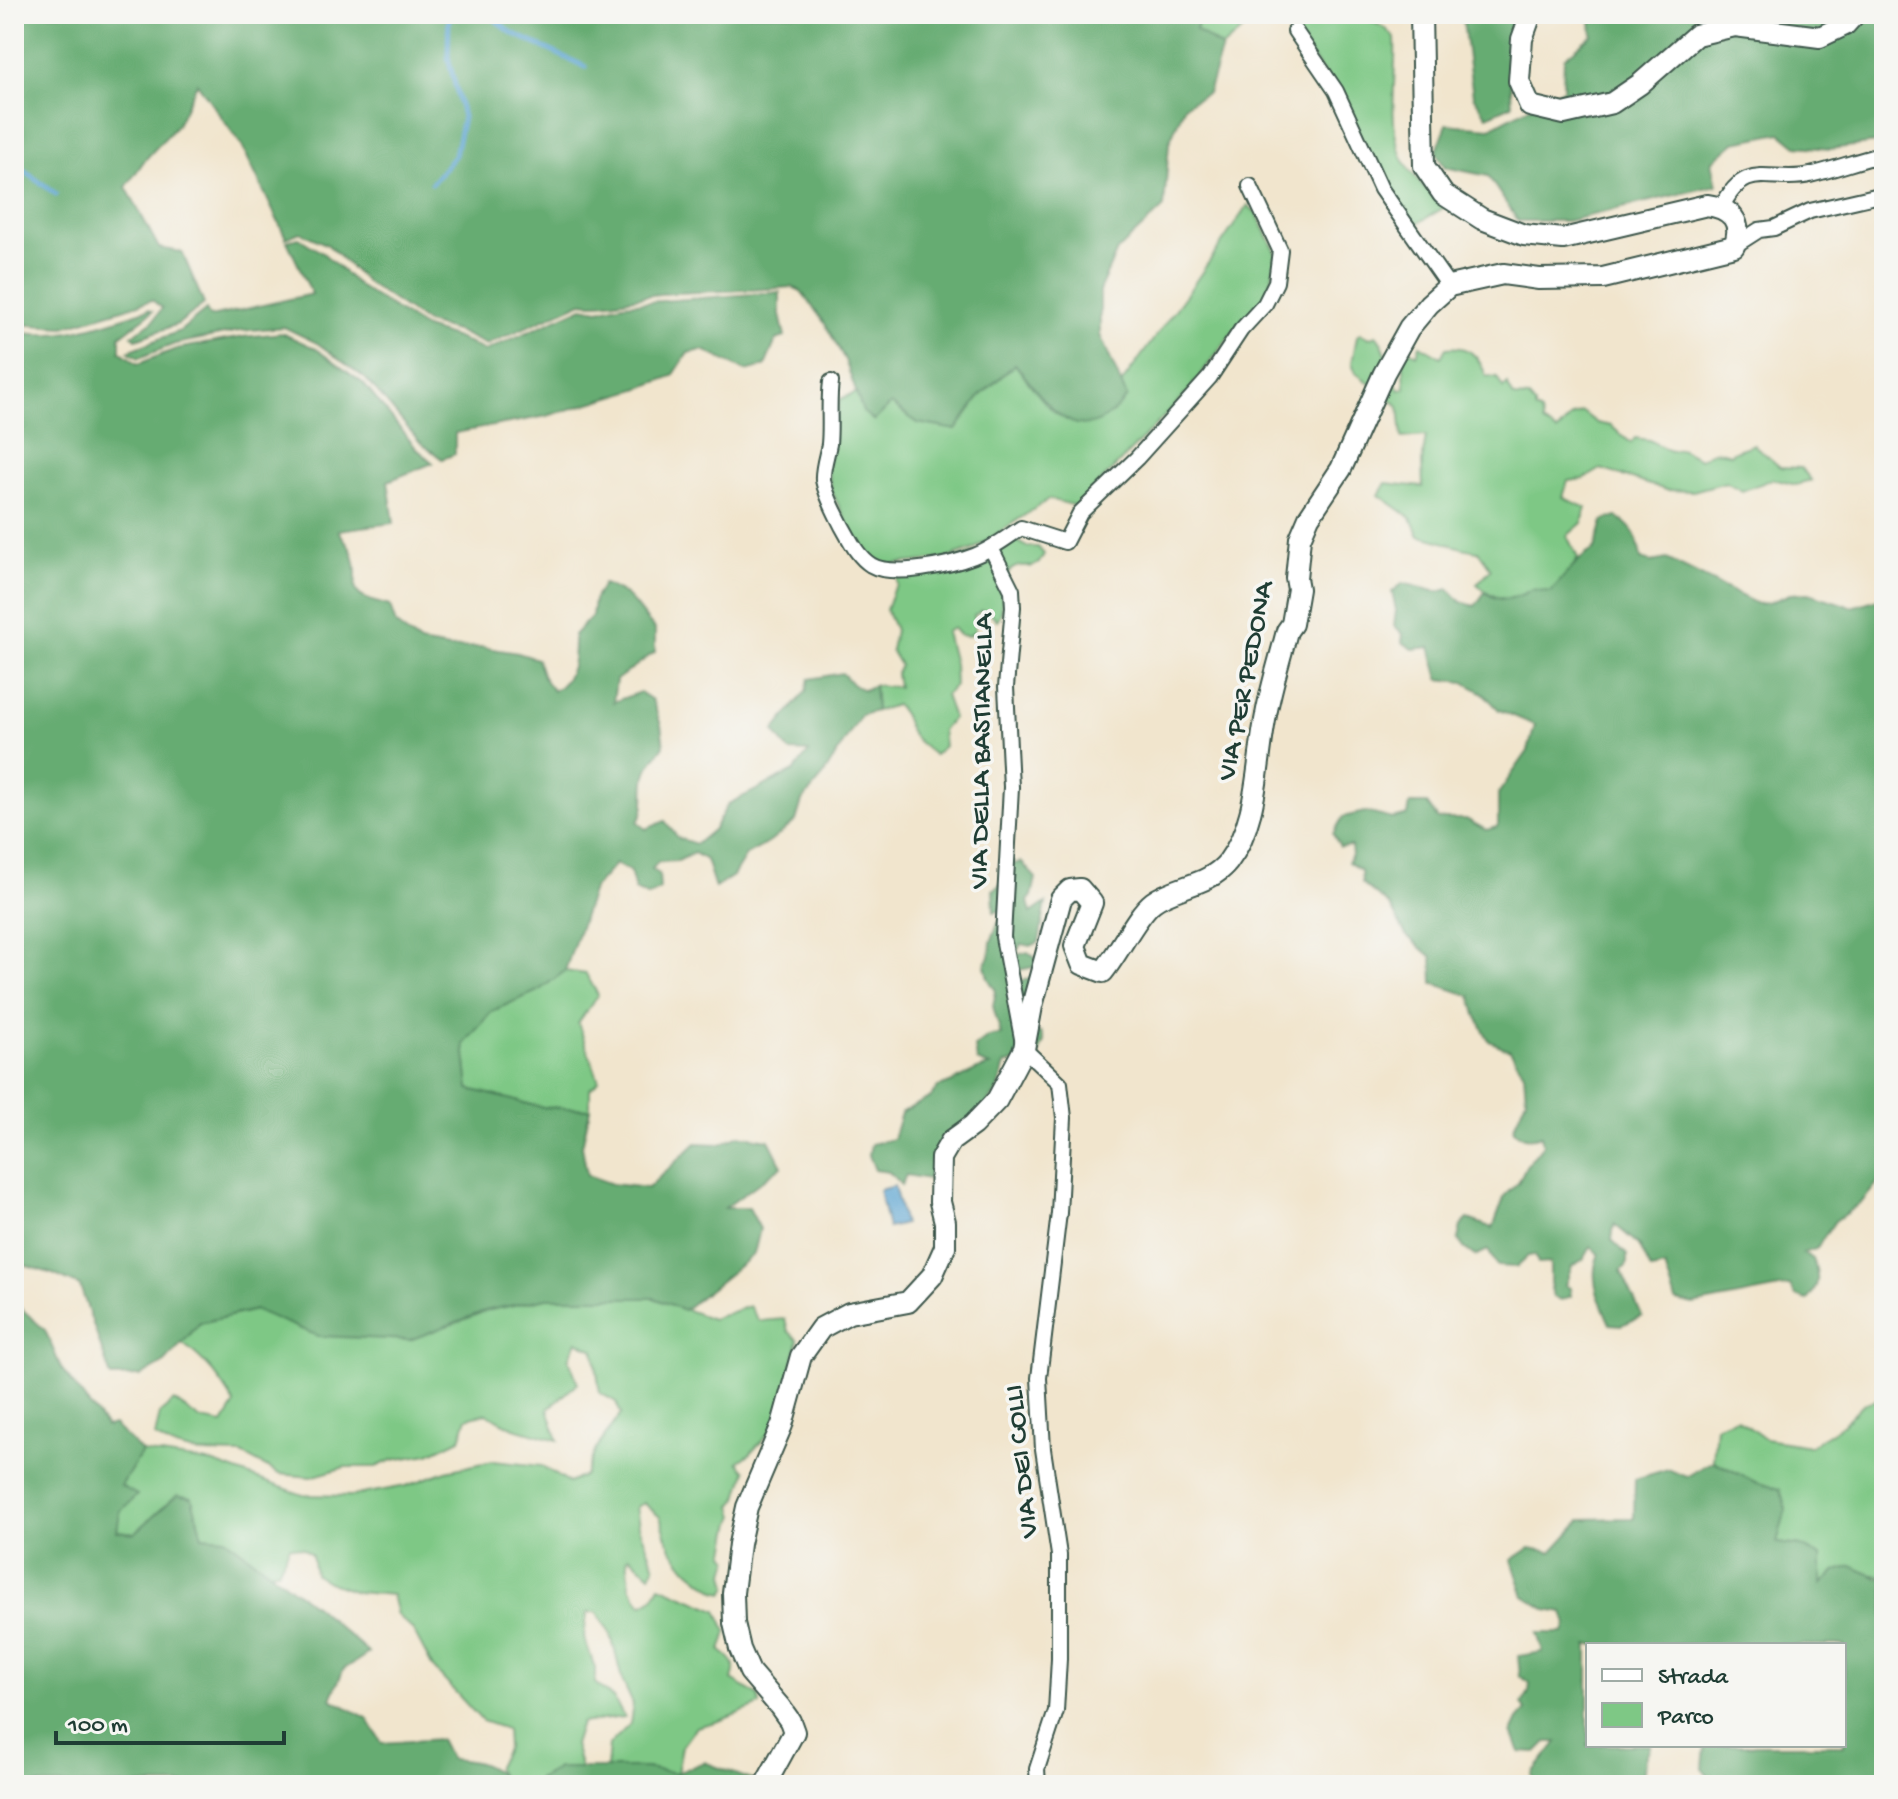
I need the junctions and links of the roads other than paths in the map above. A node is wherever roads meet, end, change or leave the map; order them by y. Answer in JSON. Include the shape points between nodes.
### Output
{"nodes":[{"id":1,"x":1421,"y":14,"type":"edge"},
{"id":2,"x":1531,"y":14,"type":"edge"},
{"id":3,"x":1855,"y":14,"type":"edge"},
{"id":4,"x":1295,"y":31,"type":"dead end"},
{"id":5,"x":1884,"y":154,"type":"edge"},
{"id":6,"x":1250,"y":186,"type":"dead end"},
{"id":7,"x":1884,"y":194,"type":"edge"},
{"id":8,"x":1722,"y":207,"type":"junction"},
{"id":9,"x":1734,"y":246,"type":"junction"},
{"id":10,"x":1449,"y":286,"type":"junction"},
{"id":11,"x":831,"y":382,"type":"dead end"},
{"id":12,"x":991,"y":548,"type":"junction"},
{"id":13,"x":1024,"y":1049,"type":"junction"},
{"id":14,"x":765,"y":1785,"type":"edge"},
{"id":15,"x":1038,"y":1785,"type":"edge"}],
"edges":[{"from":1,"to":8,"type":"street","via":[[1424,166],[1443,194],[1482,219],[1524,235],[1563,239],[1707,205]]},
{"from":2,"to":3,"type":"street","via":[[1522,39],[1519,81],[1530,106],[1564,114],[1612,103],[1696,35],[1735,26],[1820,37]]},
{"from":4,"to":10,"type":"street","via":[[1336,91],[1381,189]]},
{"from":5,"to":8,"type":"street","via":[[1807,176],[1759,175],[1732,187]]},
{"from":6,"to":12,"type":"street","via":[[1280,250],[1276,282],[1265,304],[1195,394],[1080,513],[1065,542],[1021,528]]},
{"from":7,"to":9,"type":"street","via":[[1820,208],[1759,230]]},
{"from":8,"to":9,"type":"street","via":[[1730,211],[1737,229]]},
{"from":9,"to":10,"type":"street","via":[[1603,278],[1503,274]]},
{"from":10,"to":13,"type":"street","name":"VIA PER PEDONA","via":[[1409,328],[1341,469],[1300,538],[1292,624],[1265,716],[1248,819],[1227,864],[1148,906],[1103,972],[1082,964],[1075,946],[1092,903],[1080,889],[1070,890],[1054,920]]},
{"from":11,"to":12,"type":"street","via":[[823,479],[832,507],[860,555],[881,569],[903,570],[943,565]]},
{"from":12,"to":13,"type":"street","name":"VIA DELLA BASTIANELLA","via":[[1012,590],[1006,687],[1011,787],[1003,937]]},
{"from":13,"to":14,"type":"street","via":[[997,1100],[951,1141],[941,1158],[945,1247],[932,1276],[908,1302],[849,1313],[821,1328],[801,1356],[782,1425],[747,1507],[737,1556],[734,1623],[750,1672],[794,1732]]},
{"from":13,"to":15,"type":"street","name":"VIA DEI COLLI","via":[[1060,1083],[1064,1118],[1039,1378],[1059,1555],[1059,1659],[1056,1711],[1037,1769]]}]}
